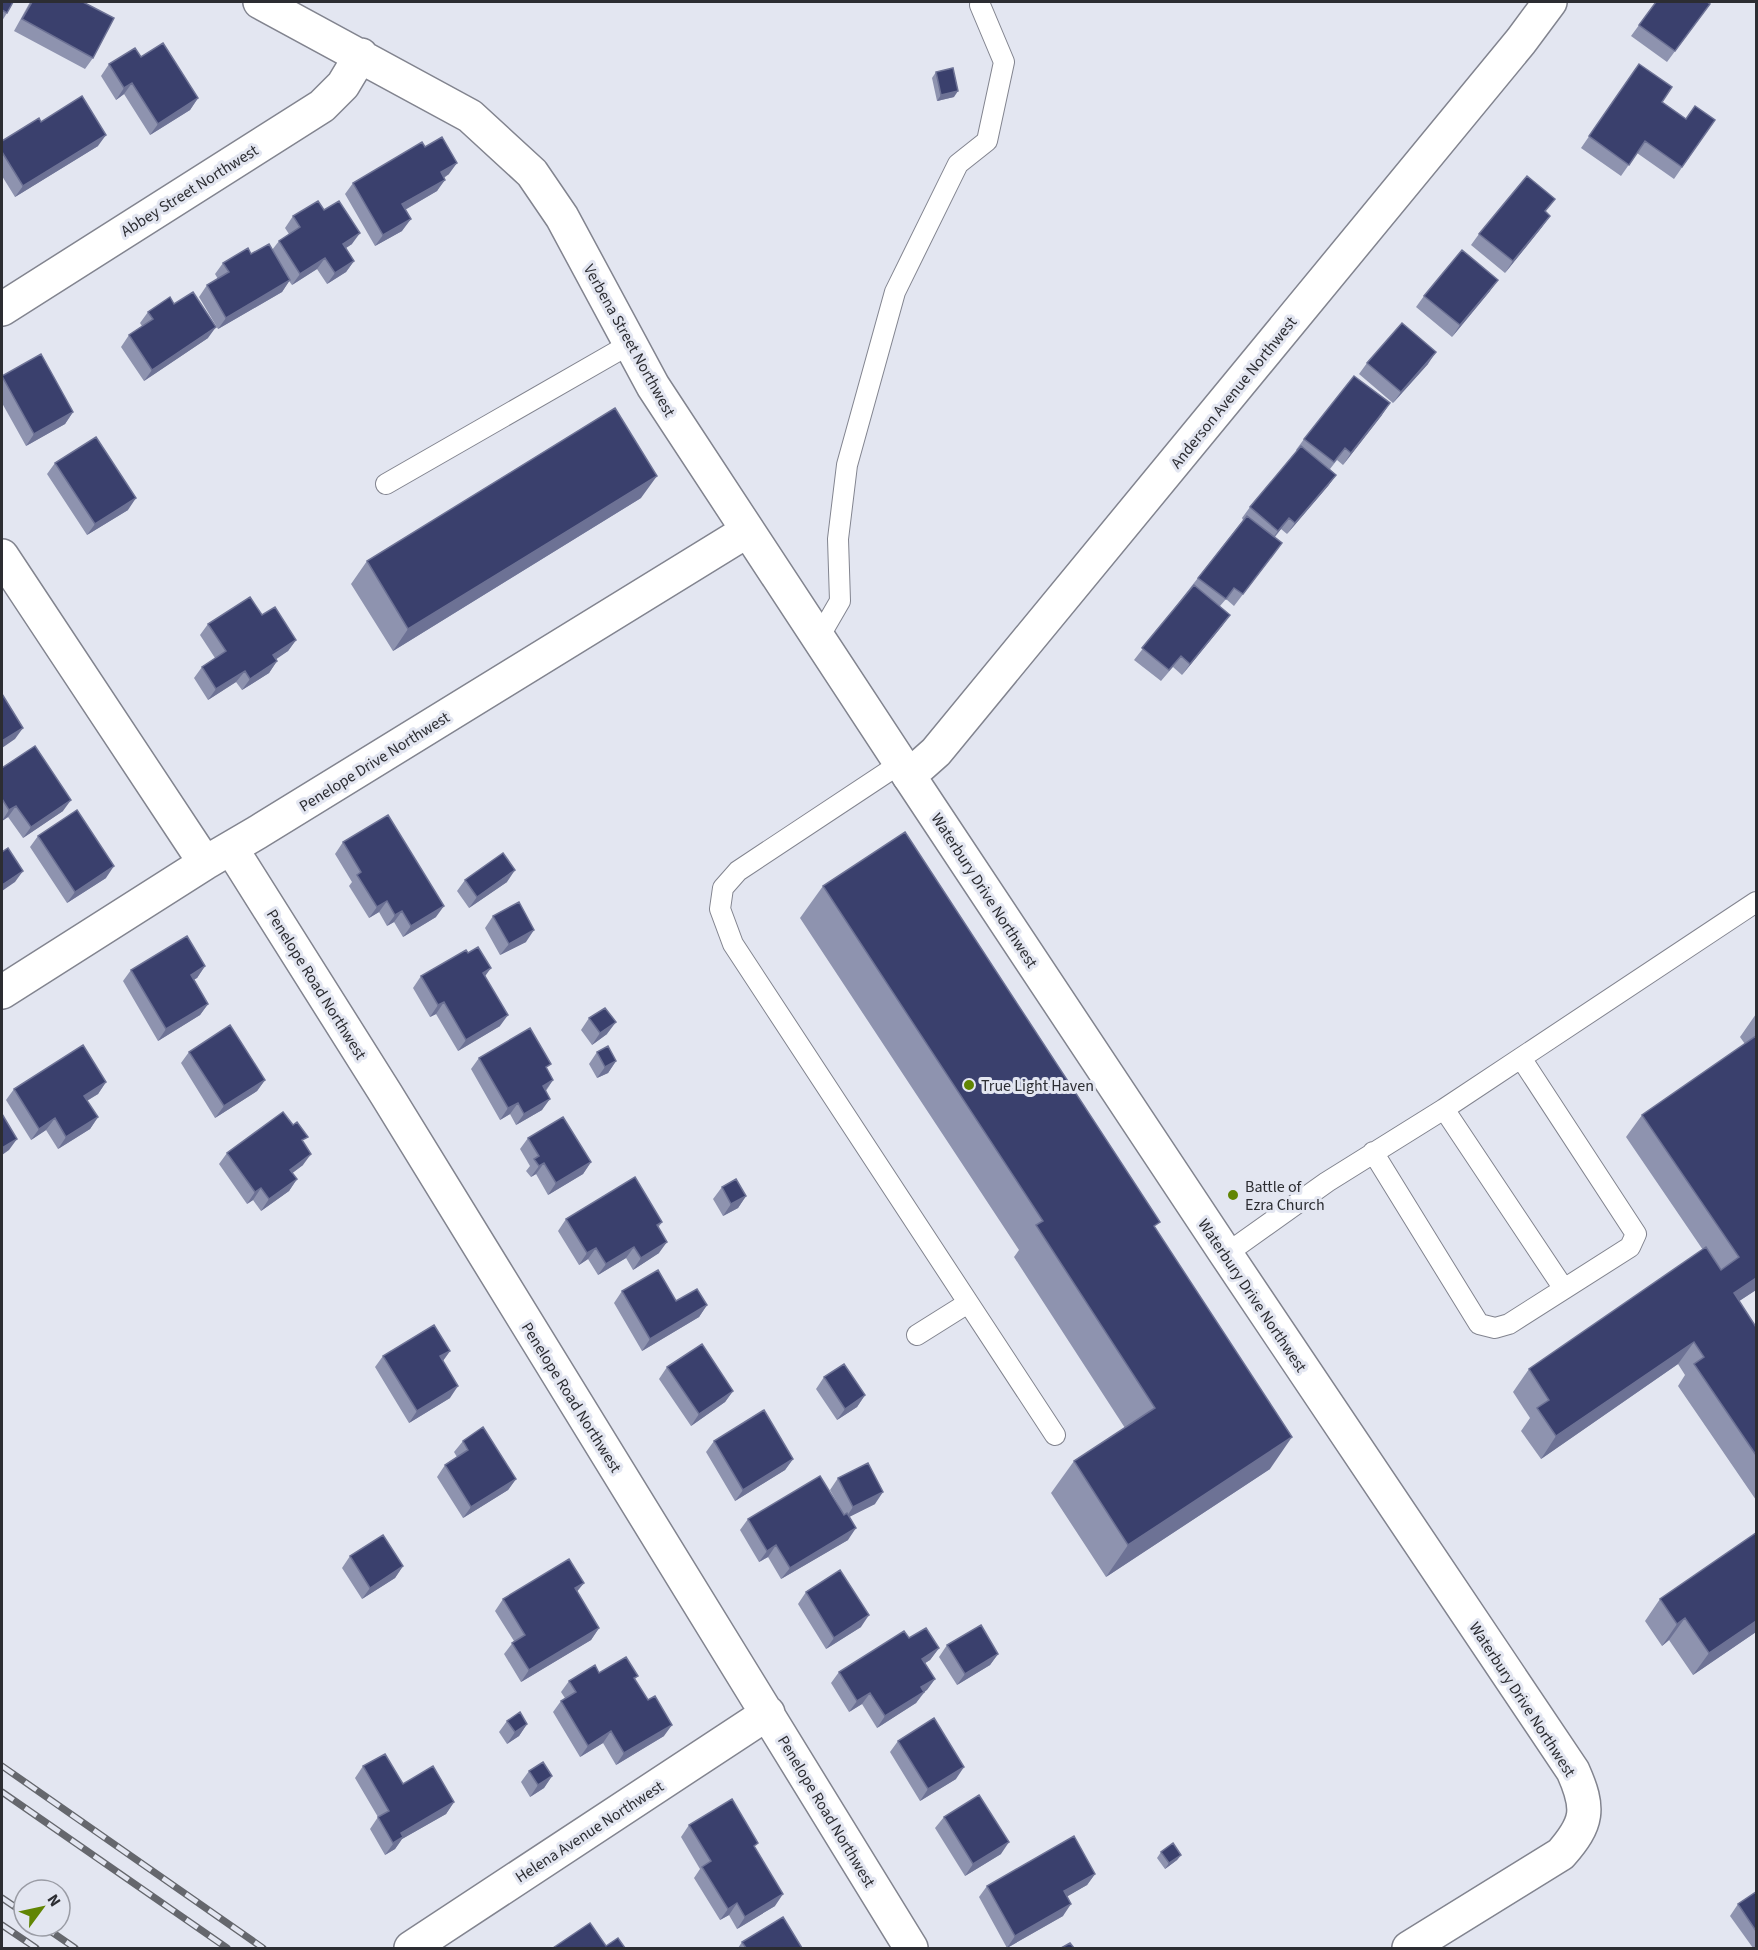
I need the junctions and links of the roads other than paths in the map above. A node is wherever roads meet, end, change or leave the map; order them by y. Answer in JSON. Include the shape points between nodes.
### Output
{"nodes":[{"id":1,"x":260,"y":2,"type":"edge"},
{"id":2,"x":1550,"y":2,"type":"edge"},
{"id":3,"x":980,"y":5,"type":"dead end"},
{"id":4,"x":361,"y":55,"type":"junction"},
{"id":5,"x":2,"y":309,"type":"edge"},
{"id":6,"x":630,"y":344,"type":"junction"},
{"id":7,"x":386,"y":484,"type":"dead end"},
{"id":8,"x":747,"y":531,"type":"junction"},
{"id":9,"x":2,"y":556,"type":"edge"},
{"id":10,"x":818,"y":639,"type":"junction"},
{"id":11,"x":905,"y":769,"type":"junction"},
{"id":12,"x":218,"y":855,"type":"junction"},
{"id":13,"x":1756,"y":902,"type":"edge"},
{"id":14,"x":2,"y":992,"type":"edge"},
{"id":15,"x":1521,"y":1058,"type":"junction"},
{"id":16,"x":1444,"y":1109,"type":"junction"},
{"id":17,"x":1373,"y":1152,"type":"junction"},
{"id":18,"x":1226,"y":1254,"type":"junction"},
{"id":19,"x":1564,"y":1289,"type":"junction"},
{"id":20,"x":968,"y":1303,"type":"junction"},
{"id":21,"x":917,"y":1335,"type":"dead end"},
{"id":22,"x":1055,"y":1435,"type":"dead end"},
{"id":23,"x":768,"y":1713,"type":"junction"},
{"id":24,"x":411,"y":1948,"type":"edge"},
{"id":25,"x":911,"y":1948,"type":"edge"},
{"id":26,"x":1409,"y":1948,"type":"edge"}],
"edges":[{"from":1,"to":4,"type":"street","name":"Verbena Street Northwest"},
{"from":2,"to":11,"type":"street","name":"Anderson Avenue Northwest","via":[[944,743]]},
{"from":3,"to":10,"type":"lane","via":[[1004,62],[987,141],[958,164],[895,292],[847,465],[838,539],[840,601]]},
{"from":4,"to":5,"type":"street","name":"Abbey Street Northwest","via":[[343,85],[322,106]]},
{"from":4,"to":6,"type":"street","name":"Verbena Street Northwest","via":[[470,116],[532,173],[562,217]]},
{"from":6,"to":7,"type":"lane"},
{"from":6,"to":8,"type":"street","name":"Verbena Street Northwest"},
{"from":8,"to":10,"type":"street","name":"Verbena Street Northwest"},
{"from":8,"to":12,"type":"street","name":"Penelope Drive Northwest"},
{"from":9,"to":12,"type":"street","name":"Penelope Road Northwest"},
{"from":10,"to":11,"type":"street","name":"Verbena Street Northwest"},
{"from":11,"to":18,"type":"street","name":"Waterbury Drive Northwest"},
{"from":11,"to":20,"type":"lane","via":[[738,872],[723,888],[720,909],[733,944]]},
{"from":12,"to":14,"type":"street","name":"Penelope Drive Northwest"},
{"from":12,"to":23,"type":"street","name":"Penelope Road Northwest","via":[[392,1104]]},
{"from":13,"to":15,"type":"lane"},
{"from":15,"to":16,"type":"lane"},
{"from":15,"to":19,"type":"lane","via":[[1635,1234],[1630,1247]]},
{"from":16,"to":17,"type":"lane"},
{"from":16,"to":19,"type":"lane"},
{"from":17,"to":18,"type":"lane"},
{"from":17,"to":19,"type":"lane","via":[[1479,1324],[1495,1328],[1509,1324]]},
{"from":18,"to":26,"type":"street","name":"Waterbury Drive Northwest","via":[[1573,1771],[1582,1792],[1585,1819],[1561,1854]]},
{"from":20,"to":21,"type":"lane"},
{"from":20,"to":22,"type":"lane"},
{"from":23,"to":24,"type":"street","name":"Helena Avenue Northwest"},
{"from":23,"to":25,"type":"street","name":"Penelope Road Northwest"}]}
